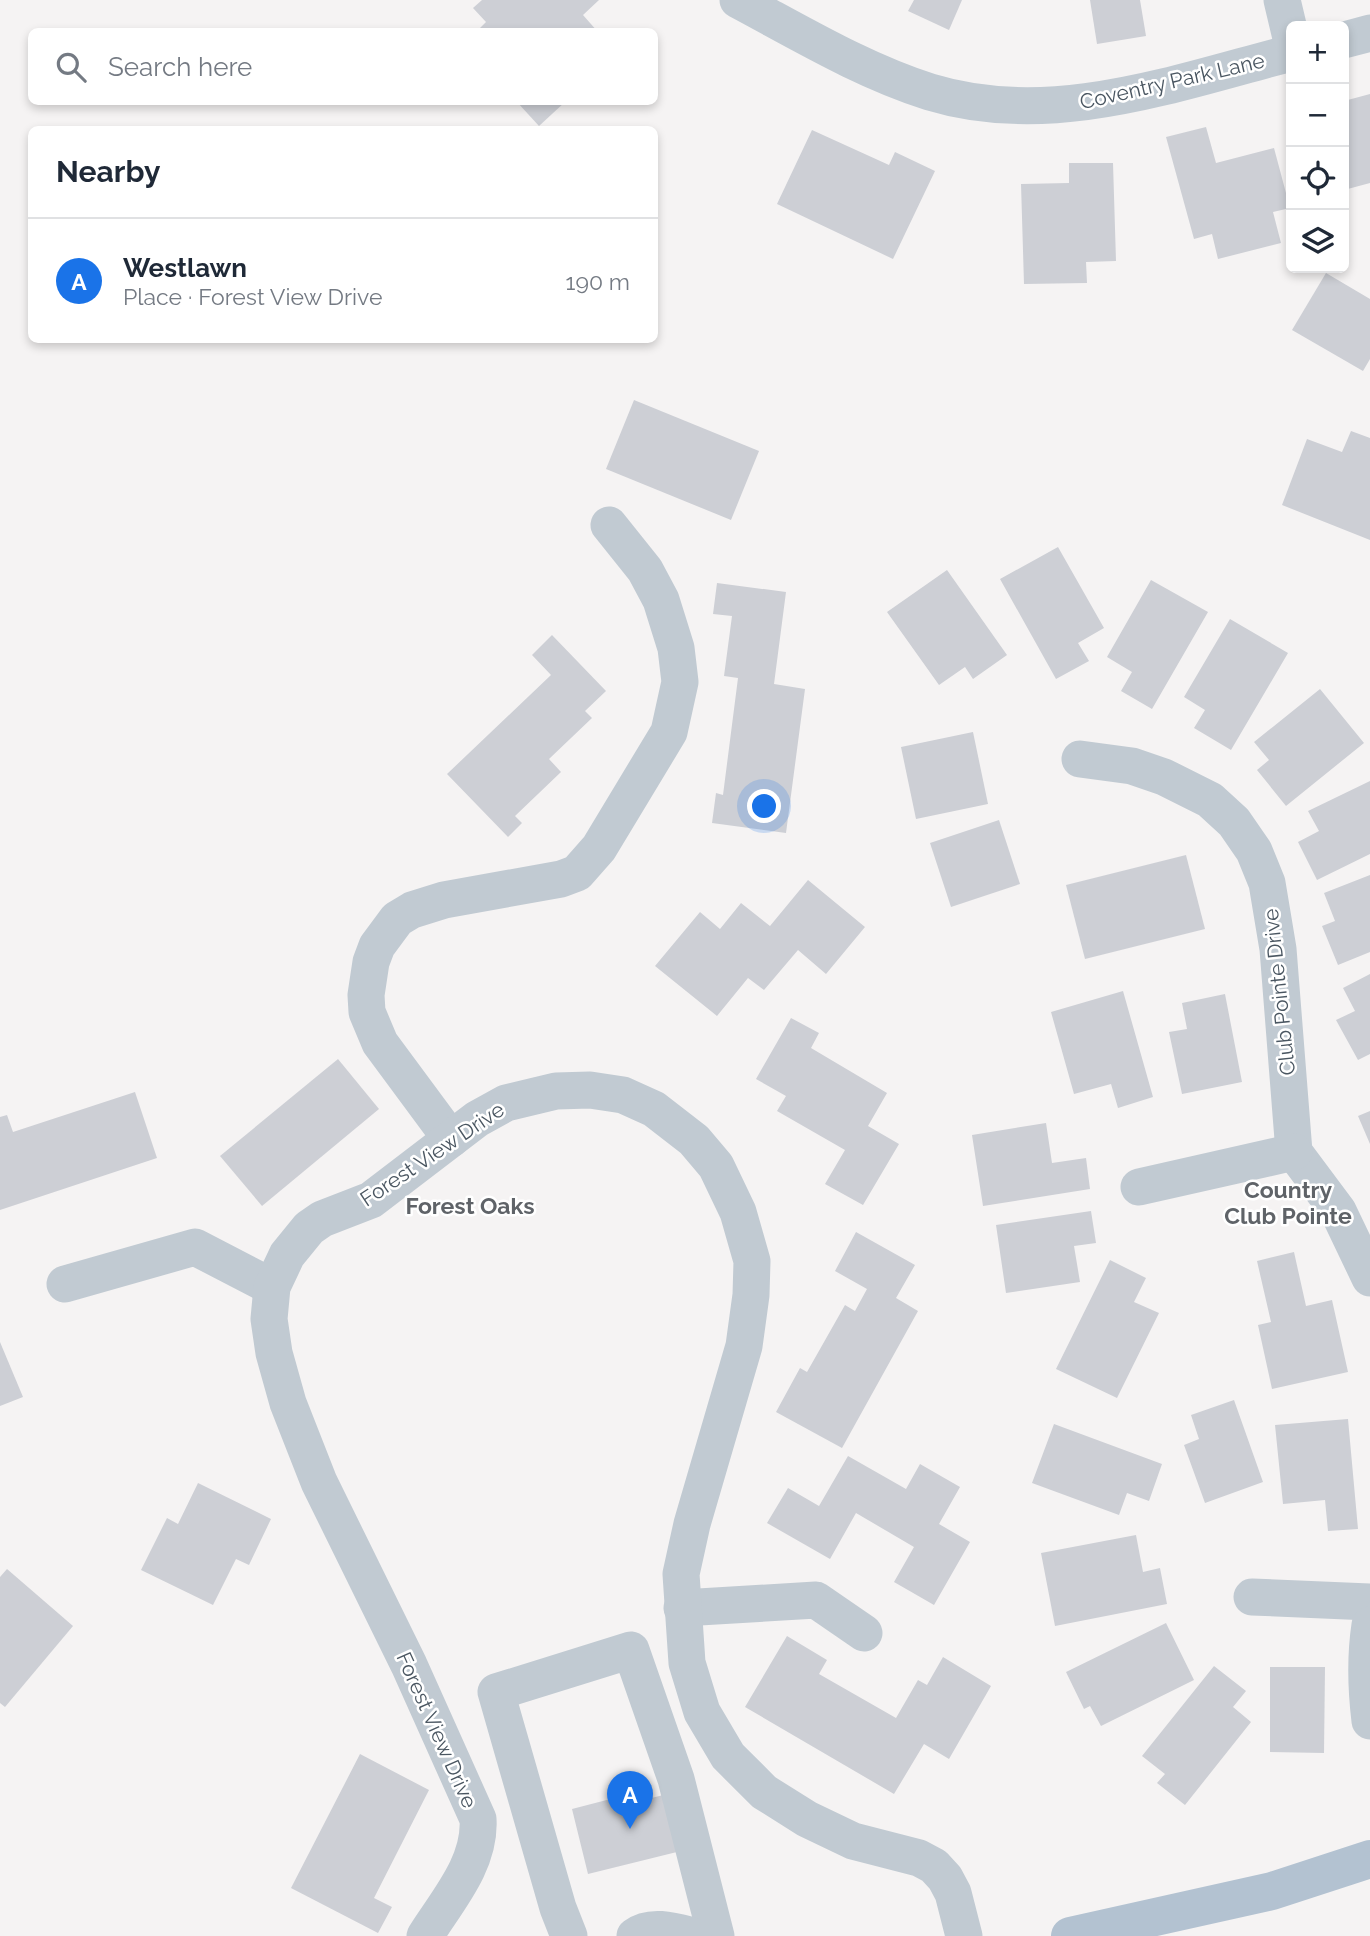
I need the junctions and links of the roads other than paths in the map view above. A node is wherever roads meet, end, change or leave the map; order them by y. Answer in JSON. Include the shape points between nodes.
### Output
{"nodes":[{"id":1,"x":738,"y":0,"type":"edge"},
{"id":2,"x":1282,"y":0,"type":"edge"},
{"id":3,"x":1287,"y":21,"type":"edge"},
{"id":4,"x":1370,"y":33,"type":"edge"},
{"id":5,"x":1349,"y":39,"type":"edge"},
{"id":6,"x":1286,"y":54,"type":"edge"},
{"id":7,"x":609,"y":525,"type":"dead end"},
{"id":8,"x":1080,"y":759,"type":"dead end"},
{"id":9,"x":451,"y":1139,"type":"junction"},
{"id":10,"x":1294,"y":1152,"type":"junction"},
{"id":11,"x":1139,"y":1187,"type":"dead end"},
{"id":12,"x":1369,"y":1273,"type":"edge"},
{"id":13,"x":65,"y":1284,"type":"dead end"},
{"id":14,"x":272,"y":1287,"type":"junction"},
{"id":15,"x":1252,"y":1597,"type":"dead end"},
{"id":16,"x":1370,"y":1602,"type":"edge"},
{"id":17,"x":682,"y":1608,"type":"junction"},
{"id":18,"x":1370,"y":1625,"type":"edge"},
{"id":19,"x":864,"y":1633,"type":"dead end"},
{"id":20,"x":1370,"y":1721,"type":"edge"},
{"id":21,"x":1370,"y":1859,"type":"edge"},
{"id":22,"x":425,"y":1936,"type":"edge"},
{"id":23,"x":569,"y":1936,"type":"edge"},
{"id":24,"x":635,"y":1936,"type":"edge"},
{"id":25,"x":693,"y":1936,"type":"edge"},
{"id":26,"x":716,"y":1936,"type":"edge"},
{"id":27,"x":964,"y":1936,"type":"edge"},
{"id":28,"x":1070,"y":1936,"type":"edge"}],
"edges":[{"from":1,"to":6,"type":"street","name":"Coventry Park Lane","via":[[874,72],[932,93],[987,103],[1041,106],[1102,101]]},
{"from":2,"to":3,"type":"street"},
{"from":4,"to":5,"type":"street"},
{"from":7,"to":9,"type":"street","via":[[645,570],[677,648],[680,682],[669,732],[599,848],[577,873],[412,910],[397,919],[371,962],[367,1012],[380,1044]]},
{"from":8,"to":10,"type":"street","name":"Club Pointe Drive","via":[[1132,766],[1210,800],[1234,822],[1254,851],[1267,883],[1278,949]]},
{"from":9,"to":14,"type":"street","name":"Forest View Drive","via":[[370,1200],[309,1228],[287,1255]]},
{"from":9,"to":17,"type":"street","name":"Forest View Drive","via":[[506,1103],[556,1091],[590,1090],[623,1095],[654,1109],[694,1140],[716,1166],[738,1212],[752,1261],[751,1295],[744,1346],[692,1524],[681,1574]]},
{"from":10,"to":11,"type":"street"},
{"from":10,"to":12,"type":"street","via":[[1338,1210]]},
{"from":13,"to":14,"type":"street","via":[[195,1247]]},
{"from":14,"to":22,"type":"street","name":"Forest View Drive","via":[[274,1353],[288,1403],[320,1482],[478,1819],[479,1836],[468,1869]]},
{"from":15,"to":16,"type":"street"},
{"from":17,"to":19,"type":"street","via":[[816,1601]]},
{"from":17,"to":27,"type":"street","name":"Forest View Drive","via":[[687,1663],[702,1712],[728,1756],[764,1792],[807,1819],[853,1841],[933,1866],[953,1893]]},
{"from":18,"to":20,"type":"street","via":[[1366,1684]]},
{"from":21,"to":28,"type":"main road","via":[[1272,1891]]},
{"from":23,"to":26,"type":"street","via":[[496,1692],[631,1650],[676,1779]]},
{"from":24,"to":25,"type":"street","via":[[667,1929]]}]}
